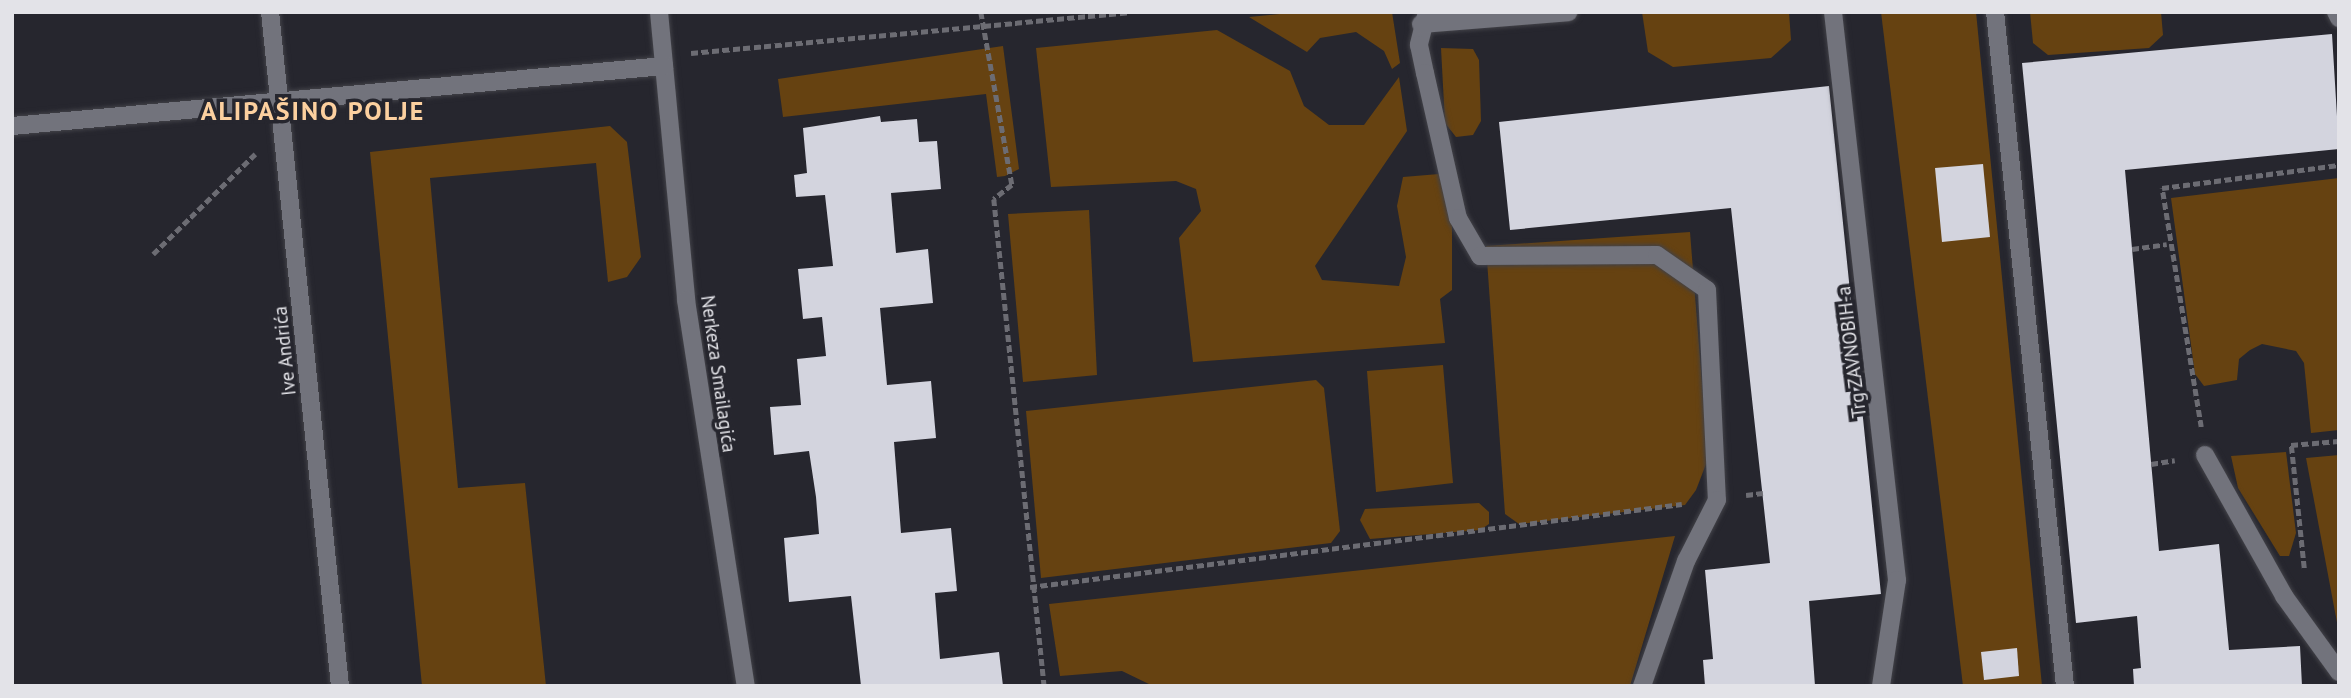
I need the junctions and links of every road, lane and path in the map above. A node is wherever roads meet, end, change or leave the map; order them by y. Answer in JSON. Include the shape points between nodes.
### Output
{"nodes":[{"id":1,"x":270,"y":12,"type":"edge"},
{"id":2,"x":659,"y":12,"type":"edge"},
{"id":3,"x":981,"y":12,"type":"edge"},
{"id":4,"x":1129,"y":12,"type":"edge"},
{"id":5,"x":1569,"y":12,"type":"edge"},
{"id":6,"x":1833,"y":12,"type":"edge"},
{"id":7,"x":1995,"y":12,"type":"edge"},
{"id":8,"x":2336,"y":12,"type":"edge"},
{"id":9,"x":1424,"y":18,"type":"edge"},
{"id":10,"x":2339,"y":18,"type":"edge"},
{"id":11,"x":982,"y":26,"type":"junction"},
{"id":12,"x":663,"y":60,"type":"junction"},
{"id":13,"x":279,"y":102,"type":"junction"},
{"id":14,"x":12,"y":126,"type":"edge"},
{"id":15,"x":260,"y":148,"type":"dead end"},
{"id":16,"x":2339,"y":165,"type":"edge"},
{"id":17,"x":2167,"y":244,"type":"junction"},
{"id":18,"x":2132,"y":249,"type":"dead end"},
{"id":19,"x":153,"y":254,"type":"dead end"},
{"id":20,"x":2339,"y":441,"type":"edge"},
{"id":21,"x":2206,"y":447,"type":"joint"},
{"id":22,"x":1763,"y":493,"type":"dead end"},
{"id":23,"x":1717,"y":500,"type":"junction"},
{"id":24,"x":2305,"y":584,"type":"dead end"},
{"id":25,"x":1030,"y":587,"type":"junction"},
{"id":26,"x":2339,"y":672,"type":"edge"},
{"id":27,"x":340,"y":686,"type":"edge"},
{"id":28,"x":746,"y":686,"type":"edge"},
{"id":29,"x":1044,"y":686,"type":"edge"},
{"id":30,"x":1642,"y":686,"type":"edge"},
{"id":31,"x":1881,"y":686,"type":"edge"},
{"id":32,"x":2065,"y":686,"type":"edge"}],
"edges":[{"from":1,"to":13,"type":"street","name":"Ive Andrića"},
{"from":2,"to":12,"type":"street","name":"Nerkeza Smailagića"},
{"from":3,"to":11,"type":"path"},
{"from":4,"to":11,"type":"path"},
{"from":5,"to":9,"type":"street"},
{"from":6,"to":31,"type":"street","name":"Trg ZAVNOBIH-a","via":[[1897,580]]},
{"from":7,"to":32,"type":"street"},
{"from":8,"to":10,"type":"street"},
{"from":9,"to":23,"type":"street","via":[[1421,54],[1458,218],[1480,256],[1657,255],[1707,290]]},
{"from":11,"to":12,"type":"path"},
{"from":11,"to":25,"type":"path","via":[[1013,185],[994,200]]},
{"from":12,"to":13,"type":"street"},
{"from":12,"to":28,"type":"street","name":"Nerkeza Smailagića","via":[[686,300]]},
{"from":13,"to":14,"type":"street"},
{"from":13,"to":27,"type":"street","name":"Ive Andrića"},
{"from":15,"to":19,"type":"path"},
{"from":16,"to":17,"type":"path","via":[[2162,188]]},
{"from":17,"to":18,"type":"path"},
{"from":17,"to":21,"type":"path","via":[[2196,415]]},
{"from":20,"to":24,"type":"path","via":[[2291,445]]},
{"from":21,"to":26,"type":"street","via":[[2284,596]]},
{"from":22,"to":23,"type":"path"},
{"from":23,"to":25,"type":"path"},
{"from":23,"to":30,"type":"street","via":[[1686,561]]},
{"from":25,"to":29,"type":"path"}]}
